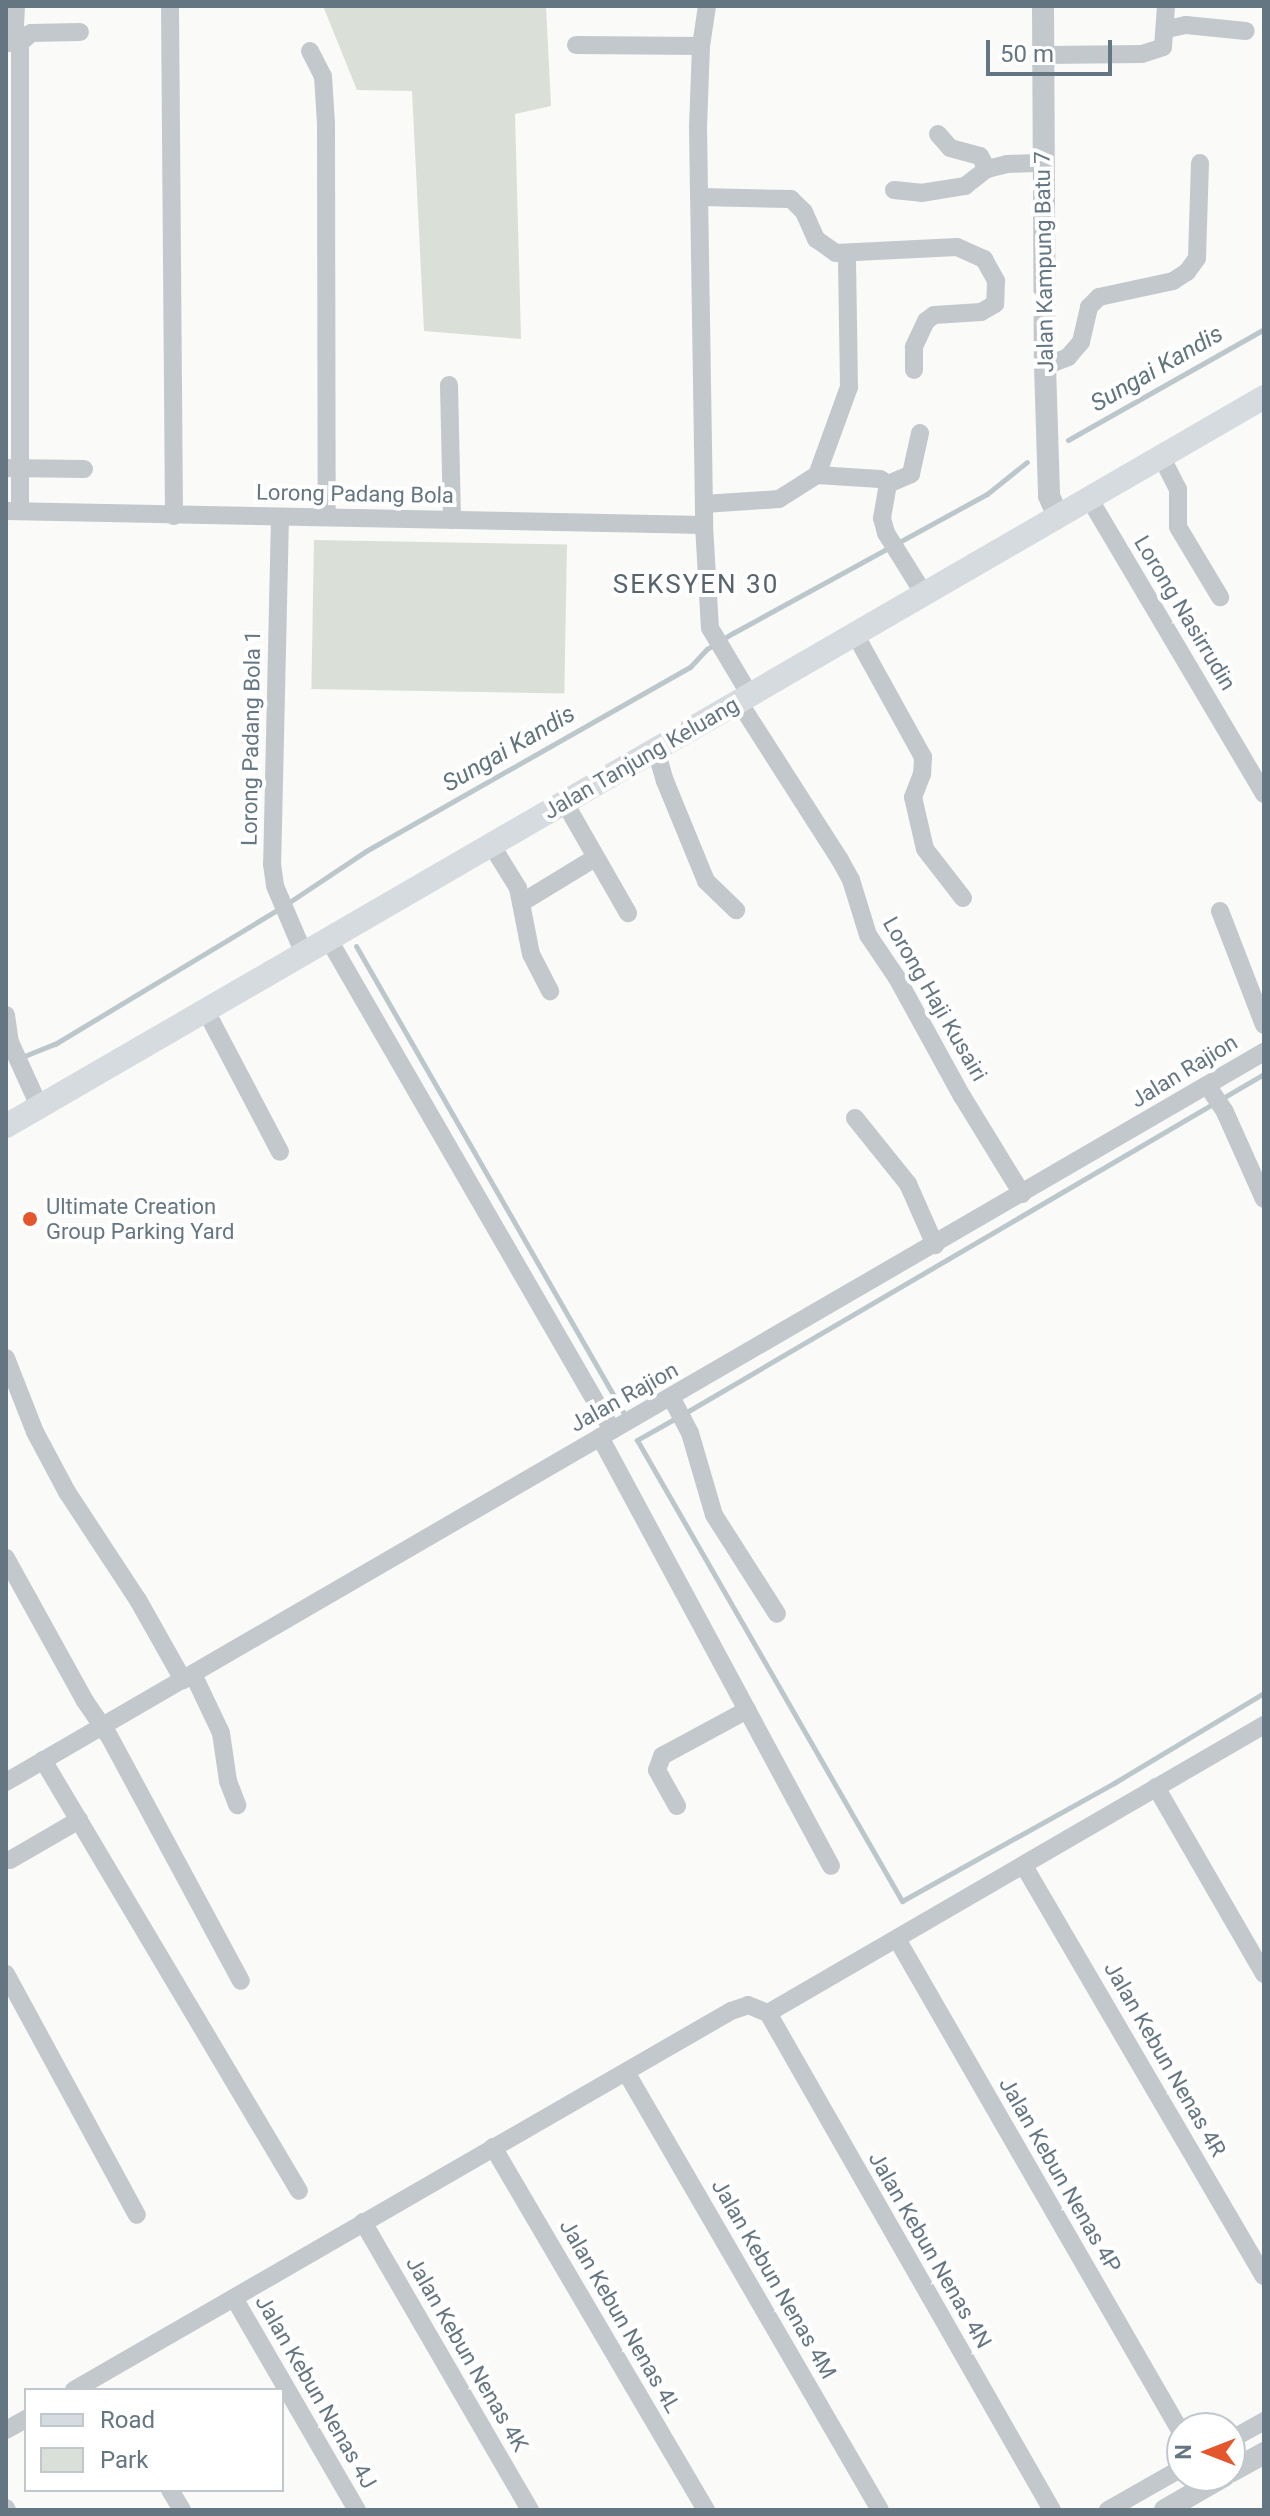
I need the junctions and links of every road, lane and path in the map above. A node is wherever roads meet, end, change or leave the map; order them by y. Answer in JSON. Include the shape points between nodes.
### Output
{"nodes":[{"id":1,"x":16,"y":6,"type":"edge"},
{"id":2,"x":170,"y":6,"type":"edge"},
{"id":3,"x":707,"y":6,"type":"edge"},
{"id":4,"x":1043,"y":6,"type":"edge"},
{"id":5,"x":1166,"y":6,"type":"edge"},
{"id":6,"x":1167,"y":29,"type":"junction"},
{"id":7,"x":1246,"y":31,"type":"dead end"},
{"id":8,"x":80,"y":32,"type":"dead end"},
{"id":9,"x":13,"y":43,"type":"edge"},
{"id":10,"x":576,"y":45,"type":"dead end"},
{"id":11,"x":701,"y":46,"type":"junction"},
{"id":12,"x":310,"y":51,"type":"dead end"},
{"id":13,"x":1043,"y":55,"type":"junction"},
{"id":14,"x":938,"y":134,"type":"dead end"},
{"id":15,"x":1044,"y":163,"type":"junction"},
{"id":16,"x":1200,"y":163,"type":"dead end"},
{"id":17,"x":987,"y":169,"type":"junction"},
{"id":18,"x":894,"y":190,"type":"dead end"},
{"id":19,"x":701,"y":197,"type":"junction"},
{"id":20,"x":847,"y":253,"type":"junction"},
{"id":21,"x":1045,"y":366,"type":"junction"},
{"id":22,"x":914,"y":370,"type":"dead end"},
{"id":23,"x":449,"y":385,"type":"dead end"},
{"id":24,"x":1264,"y":397,"type":"edge"},
{"id":25,"x":920,"y":433,"type":"dead end"},
{"id":26,"x":1161,"y":456,"type":"junction"},
{"id":27,"x":13,"y":468,"type":"edge"},
{"id":28,"x":84,"y":469,"type":"dead end"},
{"id":29,"x":817,"y":475,"type":"junction"},
{"id":30,"x":888,"y":484,"type":"junction"},
{"id":31,"x":1089,"y":498,"type":"junction"},
{"id":32,"x":704,"y":504,"type":"junction"},
{"id":33,"x":13,"y":511,"type":"edge"},
{"id":34,"x":174,"y":516,"type":"junction"},
{"id":35,"x":1058,"y":516,"type":"junction"},
{"id":36,"x":280,"y":517,"type":"junction"},
{"id":37,"x":327,"y":517,"type":"junction"},
{"id":38,"x":452,"y":520,"type":"junction"},
{"id":39,"x":704,"y":525,"type":"junction"},
{"id":40,"x":924,"y":594,"type":"junction"},
{"id":41,"x":1220,"y":597,"type":"dead end"},
{"id":42,"x":855,"y":634,"type":"junction"},
{"id":43,"x":744,"y":698,"type":"junction"},
{"id":44,"x":656,"y":750,"type":"junction"},
{"id":45,"x":1264,"y":794,"type":"edge"},
{"id":46,"x":565,"y":803,"type":"junction"},
{"id":47,"x":492,"y":846,"type":"junction"},
{"id":48,"x":595,"y":858,"type":"junction"},
{"id":49,"x":963,"y":898,"type":"dead end"},
{"id":50,"x":521,"y":903,"type":"junction"},
{"id":51,"x":736,"y":910,"type":"dead end"},
{"id":52,"x":1220,"y":911,"type":"dead end"},
{"id":53,"x":628,"y":913,"type":"dead end"},
{"id":54,"x":329,"y":940,"type":"junction"},
{"id":55,"x":304,"y":954,"type":"junction"},
{"id":56,"x":550,"y":991,"type":"dead end"},
{"id":57,"x":206,"y":1011,"type":"junction"},
{"id":58,"x":6,"y":1015,"type":"edge"},
{"id":59,"x":1264,"y":1025,"type":"edge"},
{"id":60,"x":1264,"y":1052,"type":"edge"},
{"id":61,"x":1209,"y":1089,"type":"junction"},
{"id":62,"x":855,"y":1118,"type":"dead end"},
{"id":63,"x":18,"y":1121,"type":"edge"},
{"id":64,"x":280,"y":1152,"type":"dead end"},
{"id":65,"x":1019,"y":1190,"type":"junction"},
{"id":66,"x":1264,"y":1199,"type":"edge"},
{"id":67,"x":935,"y":1245,"type":"junction"},
{"id":68,"x":6,"y":1358,"type":"edge"},
{"id":69,"x":672,"y":1400,"type":"junction"},
{"id":70,"x":615,"y":1431,"type":"junction"},
{"id":71,"x":6,"y":1558,"type":"edge"},
{"id":72,"x":777,"y":1614,"type":"dead end"},
{"id":73,"x":188,"y":1677,"type":"junction"},
{"id":74,"x":747,"y":1710,"type":"junction"},
{"id":75,"x":1264,"y":1725,"type":"edge"},
{"id":76,"x":106,"y":1730,"type":"junction"},
{"id":77,"x":43,"y":1760,"type":"junction"},
{"id":78,"x":9,"y":1773,"type":"edge"},
{"id":79,"x":1156,"y":1787,"type":"junction"},
{"id":80,"x":237,"y":1805,"type":"dead end"},
{"id":81,"x":677,"y":1806,"type":"dead end"},
{"id":82,"x":79,"y":1820,"type":"junction"},
{"id":83,"x":10,"y":1860,"type":"dead end"},
{"id":84,"x":831,"y":1866,"type":"dead end"},
{"id":85,"x":1024,"y":1866,"type":"junction"},
{"id":86,"x":897,"y":1939,"type":"junction"},
{"id":87,"x":6,"y":1974,"type":"edge"},
{"id":88,"x":1264,"y":1974,"type":"edge"},
{"id":89,"x":241,"y":1981,"type":"dead end"},
{"id":90,"x":768,"y":2013,"type":"junction"},
{"id":91,"x":626,"y":2072,"type":"junction"},
{"id":92,"x":493,"y":2147,"type":"junction"},
{"id":93,"x":299,"y":2191,"type":"dead end"},
{"id":94,"x":137,"y":2215,"type":"dead end"},
{"id":95,"x":363,"y":2222,"type":"junction"},
{"id":96,"x":1264,"y":2276,"type":"edge"},
{"id":97,"x":234,"y":2298,"type":"junction"},
{"id":98,"x":106,"y":2382,"type":"edge"},
{"id":99,"x":82,"y":2388,"type":"edge"},
{"id":100,"x":1169,"y":2412,"type":"edge"},
{"id":101,"x":24,"y":2420,"type":"edge"},
{"id":102,"x":1264,"y":2421,"type":"edge"},
{"id":103,"x":6,"y":2430,"type":"edge"},
{"id":104,"x":1246,"y":2431,"type":"edge"},
{"id":105,"x":1264,"y":2453,"type":"edge"},
{"id":106,"x":1246,"y":2463,"type":"edge"},
{"id":107,"x":1166,"y":2477,"type":"edge"},
{"id":108,"x":171,"y":2492,"type":"edge"},
{"id":109,"x":1196,"y":2492,"type":"edge"},
{"id":110,"x":182,"y":2510,"type":"edge"},
{"id":111,"x":357,"y":2510,"type":"edge"},
{"id":112,"x":530,"y":2510,"type":"edge"},
{"id":113,"x":706,"y":2510,"type":"edge"},
{"id":114,"x":880,"y":2510,"type":"edge"},
{"id":115,"x":1052,"y":2510,"type":"edge"},
{"id":116,"x":1108,"y":2510,"type":"edge"},
{"id":117,"x":1165,"y":2510,"type":"edge"}],
"edges":[{"from":1,"to":9,"type":"street"},
{"from":2,"to":34,"type":"street"},
{"from":3,"to":11,"type":"street"},
{"from":4,"to":13,"type":"street","name":"Jalan Kampung Batu 7"},
{"from":5,"to":6,"type":"street"},
{"from":6,"to":7,"type":"street","via":[[1186,25]]},
{"from":6,"to":13,"type":"street","via":[[1163,47],[1142,54]]},
{"from":8,"to":9,"type":"street","via":[[31,33]]},
{"from":9,"to":27,"type":"street"},
{"from":10,"to":11,"type":"street"},
{"from":11,"to":19,"type":"street"},
{"from":12,"to":37,"type":"street","via":[[323,76],[326,124]]},
{"from":13,"to":15,"type":"street","name":"Jalan Kampung Batu 7"},
{"from":14,"to":17,"type":"street","via":[[950,148],[980,156]]},
{"from":15,"to":17,"type":"street"},
{"from":15,"to":21,"type":"street","name":"Jalan Kampung Batu 7"},
{"from":16,"to":21,"type":"street","via":[[1197,258],[1187,272],[1173,281],[1099,297],[1089,307],[1081,342],[1068,357]]},
{"from":17,"to":18,"type":"street","via":[[965,186],[921,193]]},
{"from":19,"to":20,"type":"street","via":[[791,199],[804,212],[816,239],[836,253]]},
{"from":19,"to":32,"type":"street"},
{"from":20,"to":22,"type":"street","via":[[957,247],[984,259],[996,281],[995,304],[981,312],[934,315],[926,321],[914,347]]},
{"from":20,"to":29,"type":"street","via":[[849,387]]},
{"from":21,"to":35,"type":"street","name":"Jalan Kampung Batu 7","via":[[1049,496]]},
{"from":23,"to":38,"type":"street"},
{"from":24,"to":26,"type":"main road","name":"Jalan Tanjung Keluang"},
{"from":25,"to":30,"type":"street","via":[[911,474]]},
{"from":26,"to":31,"type":"main road","name":"Jalan Tanjung Keluang"},
{"from":26,"to":41,"type":"street","via":[[1178,489],[1178,527]]},
{"from":27,"to":28,"type":"street"},
{"from":27,"to":33,"type":"street"},
{"from":29,"to":30,"type":"street"},
{"from":29,"to":32,"type":"street","via":[[779,499]]},
{"from":30,"to":40,"type":"street","via":[[882,518],[886,533]]},
{"from":31,"to":35,"type":"main road","name":"Jalan Tanjung Keluang"},
{"from":31,"to":45,"type":"street","name":"Lorong Nasirrudin"},
{"from":32,"to":39,"type":"street"},
{"from":33,"to":34,"type":"street","name":"Lorong Padang Bola"},
{"from":34,"to":36,"type":"street","name":"Lorong Padang Bola"},
{"from":35,"to":40,"type":"main road","name":"Jalan Tanjung Keluang"},
{"from":36,"to":37,"type":"street","name":"Lorong Padang Bola"},
{"from":36,"to":55,"type":"street","name":"Lorong Padang Bola 1","via":[[272,864],[275,886]]},
{"from":37,"to":38,"type":"street","name":"Lorong Padang Bola"},
{"from":38,"to":39,"type":"street","name":"Lorong Padang Bola"},
{"from":39,"to":43,"type":"street","name":"Lorong Haji Kusairi","via":[[710,628]]},
{"from":40,"to":42,"type":"main road","name":"Jalan Tanjung Keluang"},
{"from":42,"to":43,"type":"main road","name":"Jalan Tanjung Keluang"},
{"from":42,"to":49,"type":"street","via":[[923,757],[913,797],[925,849]]},
{"from":43,"to":44,"type":"main road","name":"Jalan Tanjung Keluang"},
{"from":43,"to":65,"type":"street","name":"Lorong Haji Kusairi","via":[[840,860],[868,935]]},
{"from":44,"to":46,"type":"main road","name":"Jalan Tanjung Keluang"},
{"from":44,"to":51,"type":"street","via":[[706,881]]},
{"from":46,"to":47,"type":"main road","name":"Jalan Tanjung Keluang"},
{"from":46,"to":48,"type":"street"},
{"from":47,"to":50,"type":"street","via":[[518,888]]},
{"from":47,"to":54,"type":"main road","name":"Jalan Tanjung Keluang"},
{"from":48,"to":50,"type":"street"},
{"from":48,"to":53,"type":"street"},
{"from":50,"to":56,"type":"street","via":[[531,954]]},
{"from":52,"to":59,"type":"street"},
{"from":54,"to":55,"type":"main road","name":"Jalan Tanjung Keluang"},
{"from":54,"to":70,"type":"street"},
{"from":55,"to":57,"type":"main road","name":"Jalan Tanjung Keluang"},
{"from":57,"to":63,"type":"main road","name":"Jalan Tanjung Keluang"},
{"from":57,"to":64,"type":"street"},
{"from":58,"to":63,"type":"street","via":[[22,1076]]},
{"from":60,"to":61,"type":"street","name":"Jalan Rajion"},
{"from":61,"to":65,"type":"street","name":"Jalan Rajion"},
{"from":61,"to":66,"type":"street","via":[[1225,1112]]},
{"from":62,"to":67,"type":"street","via":[[908,1184]]},
{"from":65,"to":67,"type":"street","name":"Jalan Rajion"},
{"from":67,"to":69,"type":"street","name":"Jalan Rajion"},
{"from":68,"to":73,"type":"street","via":[[35,1432],[67,1492]]},
{"from":69,"to":70,"type":"street","name":"Jalan Rajion"},
{"from":69,"to":72,"type":"street","via":[[690,1433],[714,1515]]},
{"from":70,"to":73,"type":"street","name":"Jalan Rajion"},
{"from":70,"to":74,"type":"street","via":[[621,1476]]},
{"from":71,"to":76,"type":"street"},
{"from":73,"to":76,"type":"street","name":"Jalan Rajion"},
{"from":73,"to":80,"type":"street","via":[[221,1733]]},
{"from":74,"to":81,"type":"street","via":[[662,1756],[657,1770]]},
{"from":74,"to":84,"type":"street"},
{"from":75,"to":79,"type":"street"},
{"from":76,"to":77,"type":"street","name":"Jalan Rajion"},
{"from":76,"to":89,"type":"street"},
{"from":77,"to":78,"type":"street","name":"Jalan Rajion"},
{"from":77,"to":82,"type":"street"},
{"from":79,"to":85,"type":"street"},
{"from":79,"to":88,"type":"street"},
{"from":82,"to":83,"type":"street"},
{"from":82,"to":93,"type":"street"},
{"from":85,"to":86,"type":"street"},
{"from":85,"to":96,"type":"street","name":"Jalan Kebun Nenas 4R"},
{"from":86,"to":90,"type":"street"},
{"from":86,"to":100,"type":"street","name":"Jalan Kebun Nenas 4P"},
{"from":87,"to":94,"type":"street"},
{"from":90,"to":91,"type":"street","via":[[748,2005],[731,2011]]},
{"from":90,"to":115,"type":"street","name":"Jalan Kebun Nenas 4N"},
{"from":91,"to":92,"type":"street"},
{"from":91,"to":114,"type":"street","name":"Jalan Kebun Nenas 4M"},
{"from":92,"to":95,"type":"street"},
{"from":92,"to":113,"type":"street","name":"Jalan Kebun Nenas 4L"},
{"from":95,"to":97,"type":"street"},
{"from":95,"to":112,"type":"street","name":"Jalan Kebun Nenas 4K"},
{"from":97,"to":98,"type":"street"},
{"from":97,"to":111,"type":"street","name":"Jalan Kebun Nenas 4J"},
{"from":98,"to":99,"type":"street"},
{"from":101,"to":103,"type":"street"},
{"from":102,"to":104,"type":"street"},
{"from":105,"to":106,"type":"street"},
{"from":107,"to":116,"type":"street"},
{"from":108,"to":110,"type":"street"},
{"from":109,"to":117,"type":"street"}]}
